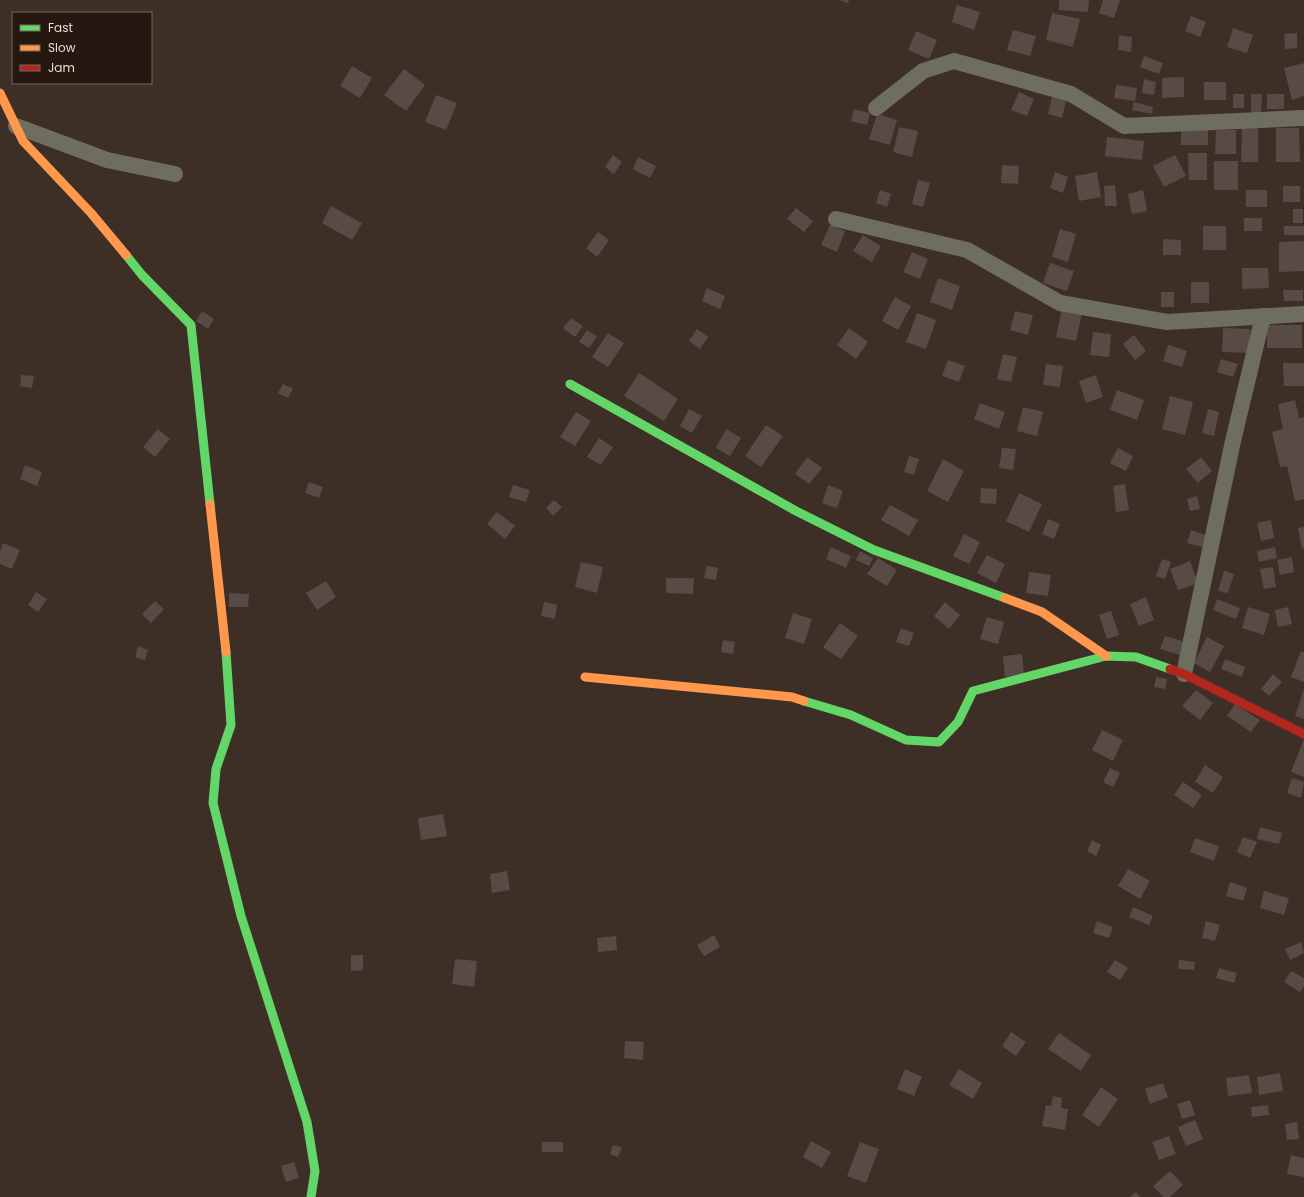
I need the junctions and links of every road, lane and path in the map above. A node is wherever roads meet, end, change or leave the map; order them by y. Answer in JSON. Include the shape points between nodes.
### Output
{"nodes":[{"id":1,"x":0,"y":93,"type":"edge"},
{"id":2,"x":876,"y":108,"type":"dead end"},
{"id":3,"x":1304,"y":118,"type":"edge"},
{"id":4,"x":16,"y":126,"type":"junction"},
{"id":5,"x":175,"y":174,"type":"dead end"},
{"id":6,"x":836,"y":219,"type":"dead end"},
{"id":7,"x":1304,"y":314,"type":"edge"},
{"id":8,"x":1263,"y":316,"type":"junction"},
{"id":9,"x":570,"y":384,"type":"dead end"},
{"id":10,"x":1106,"y":656,"type":"junction"},
{"id":11,"x":1184,"y":674,"type":"junction"},
{"id":12,"x":585,"y":676,"type":"dead end"},
{"id":13,"x":1304,"y":734,"type":"edge"},
{"id":14,"x":311,"y":1197,"type":"edge"}],
"edges":[{"from":1,"to":4,"type":"street"},
{"from":2,"to":3,"type":"street","via":[[923,71],[954,61],[1071,94],[1124,126]]},
{"from":4,"to":5,"type":"street","via":[[107,160]]},
{"from":4,"to":14,"type":"street","via":[[23,141],[91,213],[142,275],[191,325],[228,672],[231,725],[216,769],[213,803],[241,916],[307,1122],[315,1171]]},
{"from":6,"to":8,"type":"street","via":[[967,250],[1060,303],[1167,322]]},
{"from":7,"to":8,"type":"street"},
{"from":8,"to":11,"type":"street","via":[[1233,441]]},
{"from":9,"to":10,"type":"street","via":[[817,522],[874,550],[1042,612]]},
{"from":10,"to":11,"type":"street","via":[[1136,657]]},
{"from":10,"to":12,"type":"street","via":[[973,692],[958,722],[939,742],[906,740],[851,715],[792,697]]},
{"from":11,"to":13,"type":"street"}]}
